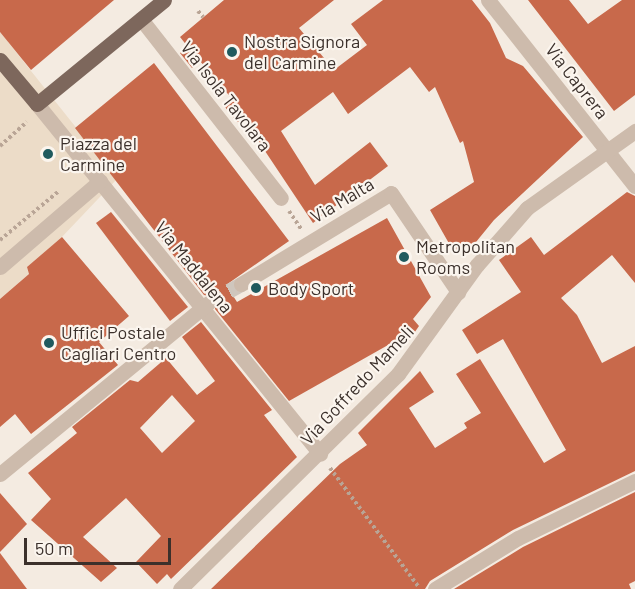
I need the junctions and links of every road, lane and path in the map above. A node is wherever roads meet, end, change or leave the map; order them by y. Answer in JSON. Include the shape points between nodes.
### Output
{"nodes":[{"id":1,"x":164,"y":0,"type":"edge"},
{"id":2,"x":488,"y":0,"type":"edge"},
{"id":3,"x":198,"y":11,"type":"dead end"},
{"id":4,"x":203,"y":17,"type":"dead end"},
{"id":5,"x":141,"y":19,"type":"junction"},
{"id":6,"x":0,"y":60,"type":"edge"},
{"id":7,"x":38,"y":104,"type":"junction"},
{"id":8,"x":21,"y":114,"type":"dead end"},
{"id":9,"x":27,"y":122,"type":"junction"},
{"id":10,"x":33,"y":129,"type":"dead end"},
{"id":11,"x":635,"y":131,"type":"edge"},
{"id":12,"x":0,"y":146,"type":"edge"},
{"id":13,"x":609,"y":151,"type":"junction"},
{"id":14,"x":100,"y":181,"type":"junction"},
{"id":15,"x":66,"y":185,"type":"dead end"},
{"id":16,"x":635,"y":186,"type":"edge"},
{"id":17,"x":281,"y":198,"type":"joint"},
{"id":18,"x":0,"y":240,"type":"edge"},
{"id":19,"x":310,"y":242,"type":"junction"},
{"id":20,"x":0,"y":267,"type":"edge"},
{"id":21,"x":241,"y":284,"type":"tunnel mouth"},
{"id":22,"x":458,"y":292,"type":"junction"},
{"id":23,"x":205,"y":304,"type":"junction"},
{"id":24,"x":320,"y":454,"type":"junction"},
{"id":25,"x":330,"y":468,"type":"dead end"},
{"id":26,"x":1,"y":471,"type":"edge"},
{"id":27,"x":635,"y":481,"type":"edge"},
{"id":28,"x":180,"y":589,"type":"edge"},
{"id":29,"x":420,"y":589,"type":"edge"},
{"id":30,"x":435,"y":589,"type":"edge"}],
"edges":[{"from":1,"to":5,"type":"main road"},
{"from":2,"to":13,"type":"street","name":"Via Caprera"},
{"from":3,"to":4,"type":"path"},
{"from":5,"to":7,"type":"main road"},
{"from":5,"to":17,"type":"street","name":"Via Isola Tavolara"},
{"from":6,"to":7,"type":"main road"},
{"from":7,"to":14,"type":"street","name":"Via Maddalena"},
{"from":8,"to":9,"type":"path"},
{"from":9,"to":10,"type":"path"},
{"from":9,"to":12,"type":"path"},
{"from":11,"to":13,"type":"street","name":"Via Goffredo Mameli"},
{"from":13,"to":16,"type":"street","name":"Via Caprera"},
{"from":13,"to":22,"type":"street","name":"Via Goffredo Mameli","via":[[526,208]]},
{"from":14,"to":20,"type":"street"},
{"from":14,"to":23,"type":"street","name":"Via Maddalena"},
{"from":15,"to":18,"type":"path"},
{"from":17,"to":19,"type":"path"},
{"from":19,"to":21,"type":"street","name":"Via Malta"},
{"from":19,"to":22,"type":"street","name":"Via Malta","via":[[391,193]]},
{"from":22,"to":24,"type":"street","name":"Via Goffredo Mameli","via":[[398,374]]},
{"from":23,"to":24,"type":"street","name":"Via Maddalena"},
{"from":23,"to":26,"type":"street"},
{"from":24,"to":28,"type":"street","name":"Via Goffredo Mameli"},
{"from":25,"to":29,"type":"path"},
{"from":27,"to":30,"type":"street","via":[[518,538]]}]}
